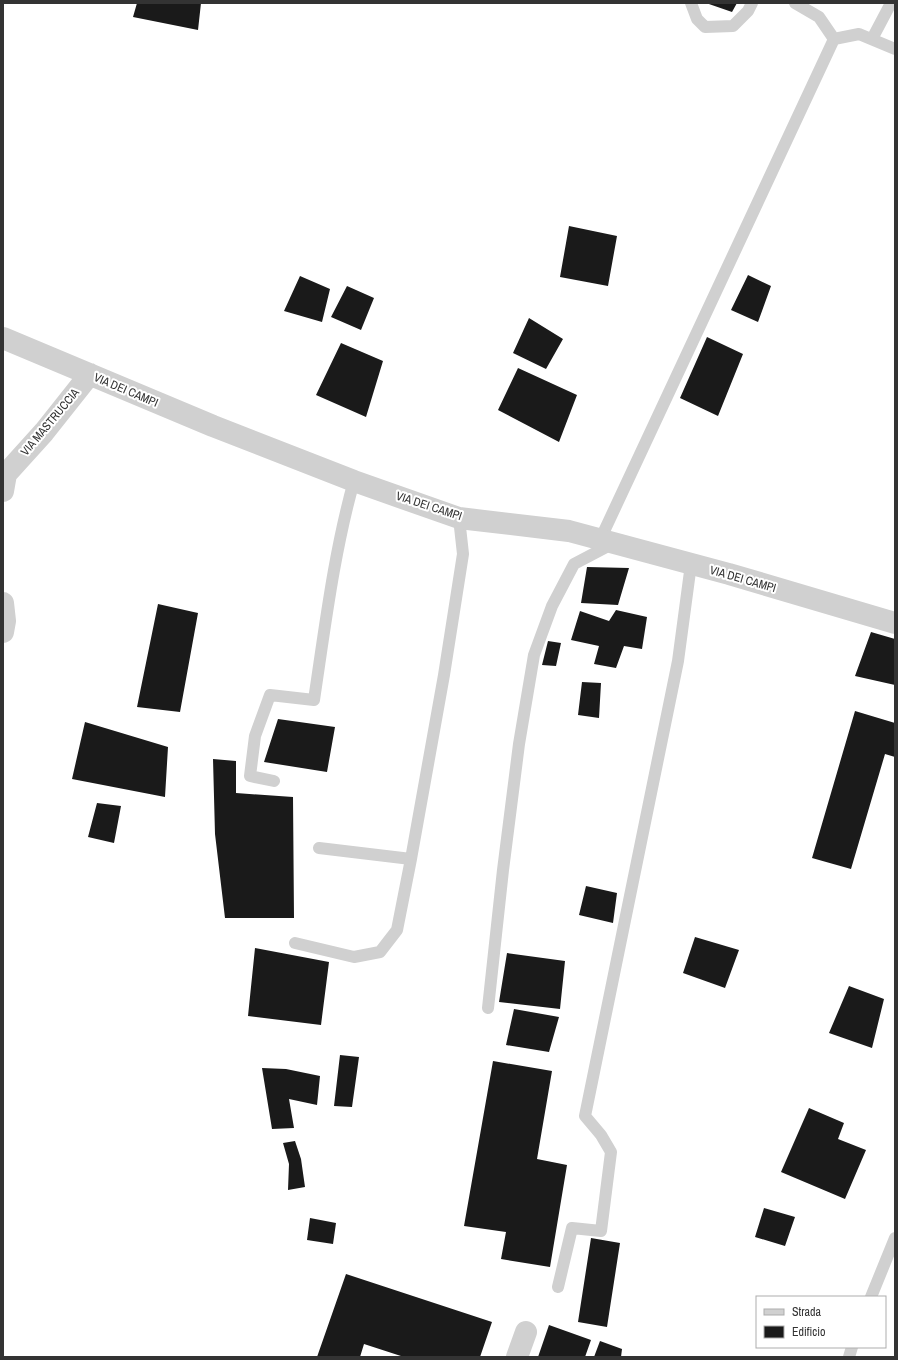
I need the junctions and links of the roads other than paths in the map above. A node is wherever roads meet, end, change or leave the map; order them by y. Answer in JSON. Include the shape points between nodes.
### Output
{"nodes":[{"id":1,"x":691,"y":3,"type":"edge"},
{"id":2,"x":752,"y":3,"type":"edge"},
{"id":3,"x":795,"y":3,"type":"edge"},
{"id":4,"x":891,"y":3,"type":"edge"},
{"id":5,"x":834,"y":39,"type":"junction"},
{"id":6,"x":872,"y":39,"type":"junction"},
{"id":7,"x":895,"y":49,"type":"edge"},
{"id":8,"x":3,"y":338,"type":"edge"},
{"id":9,"x":90,"y":374,"type":"junction"},
{"id":10,"x":354,"y":481,"type":"junction"},
{"id":11,"x":3,"y":491,"type":"edge"},
{"id":12,"x":459,"y":518,"type":"junction"},
{"id":13,"x":607,"y":542,"type":"junction"},
{"id":14,"x":691,"y":564,"type":"junction"},
{"id":15,"x":3,"y":603,"type":"edge"},
{"id":16,"x":895,"y":623,"type":"edge"},
{"id":17,"x":3,"y":632,"type":"edge"},
{"id":18,"x":274,"y":781,"type":"dead end"},
{"id":19,"x":319,"y":848,"type":"dead end"},
{"id":20,"x":410,"y":859,"type":"junction"},
{"id":21,"x":295,"y":943,"type":"dead end"},
{"id":22,"x":488,"y":1008,"type":"dead end"},
{"id":23,"x":895,"y":1238,"type":"edge"},
{"id":24,"x":558,"y":1287,"type":"dead end"},
{"id":25,"x":871,"y":1296,"type":"edge"},
{"id":26,"x":526,"y":1332,"type":"dead end"},
{"id":27,"x":517,"y":1357,"type":"edge"}],
"edges":[{"from":1,"to":2,"type":"lane","via":[[697,19],[705,27],[733,26],[748,11]]},
{"from":3,"to":5,"type":"lane","via":[[820,17]]},
{"from":4,"to":6,"type":"lane"},
{"from":5,"to":6,"type":"lane","via":[[859,34]]},
{"from":5,"to":13,"type":"lane"},
{"from":6,"to":7,"type":"lane"},
{"from":8,"to":9,"type":"street","name":"VIA DEI CAMPI"},
{"from":9,"to":10,"type":"street","name":"VIA DEI CAMPI"},
{"from":9,"to":11,"type":"street","name":"VIA MASTRUCCIA","via":[[44,432],[6,474]]},
{"from":10,"to":12,"type":"street","name":"VIA DEI CAMPI"},
{"from":10,"to":18,"type":"lane","via":[[329,601],[314,700],[270,695],[255,736],[250,776]]},
{"from":12,"to":13,"type":"street","name":"VIA DEI CAMPI","via":[[569,531]]},
{"from":12,"to":20,"type":"lane","via":[[463,554]]},
{"from":13,"to":14,"type":"street","name":"VIA DEI CAMPI"},
{"from":13,"to":22,"type":"lane","via":[[574,564],[552,606],[534,655],[519,744]]},
{"from":14,"to":16,"type":"street","name":"VIA DEI CAMPI"},
{"from":14,"to":24,"type":"lane","via":[[678,661],[585,1116],[611,1152],[601,1231],[572,1228]]},
{"from":15,"to":17,"type":"street"},
{"from":19,"to":20,"type":"lane"},
{"from":20,"to":21,"type":"lane","via":[[397,930],[380,952],[354,957]]},
{"from":23,"to":25,"type":"lane"},
{"from":26,"to":27,"type":"street"}]}
